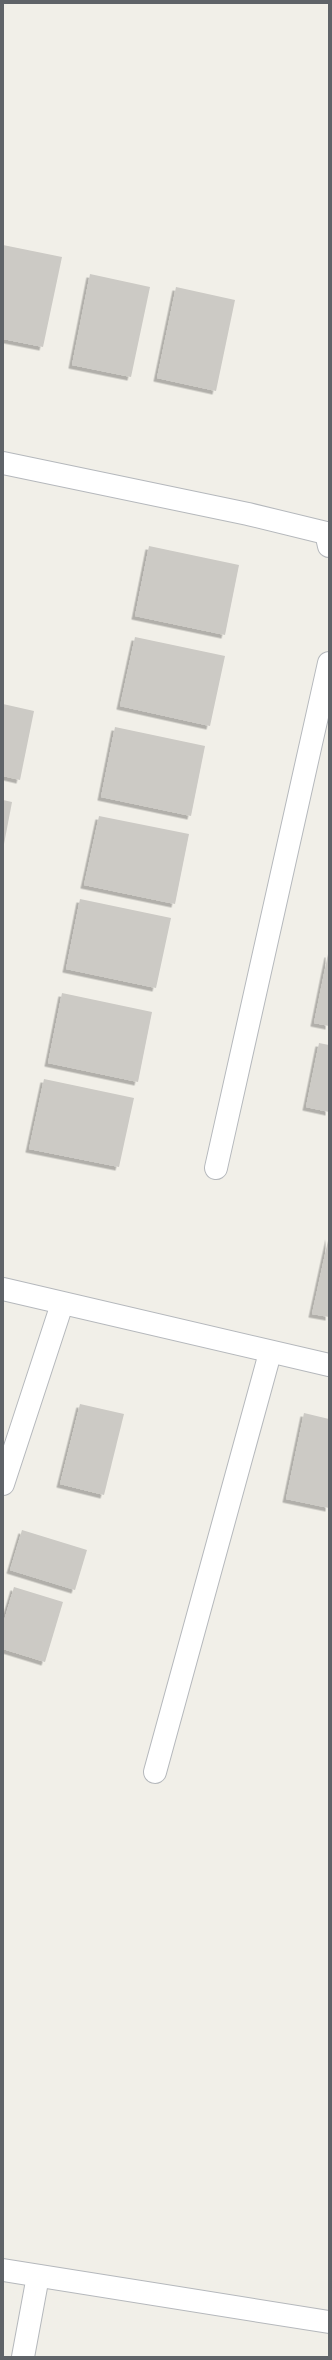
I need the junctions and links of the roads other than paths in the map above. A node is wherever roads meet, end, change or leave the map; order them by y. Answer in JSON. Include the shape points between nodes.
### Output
{"nodes":[{"id":1,"x":3,"y":463,"type":"edge"},
{"id":2,"x":329,"y":546,"type":"edge"},
{"id":3,"x":329,"y":663,"type":"edge"},
{"id":4,"x":216,"y":1168,"type":"dead end"},
{"id":5,"x":3,"y":1289,"type":"edge"},
{"id":6,"x":62,"y":1304,"type":"junction"},
{"id":7,"x":270,"y":1353,"type":"junction"},
{"id":8,"x":329,"y":1365,"type":"edge"},
{"id":9,"x":3,"y":1484,"type":"edge"},
{"id":10,"x":155,"y":1772,"type":"dead end"},
{"id":11,"x":3,"y":2270,"type":"edge"},
{"id":12,"x":38,"y":2276,"type":"junction"},
{"id":13,"x":329,"y":2322,"type":"edge"},
{"id":14,"x":23,"y":2357,"type":"edge"}],
"edges":[{"from":1,"to":2,"type":"street","via":[[248,514],[326,533]]},
{"from":3,"to":4,"type":"street"},
{"from":5,"to":6,"type":"street"},
{"from":6,"to":7,"type":"street"},
{"from":6,"to":9,"type":"street"},
{"from":7,"to":8,"type":"street"},
{"from":7,"to":10,"type":"street"},
{"from":11,"to":12,"type":"street"},
{"from":12,"to":13,"type":"street"},
{"from":12,"to":14,"type":"street"}]}
